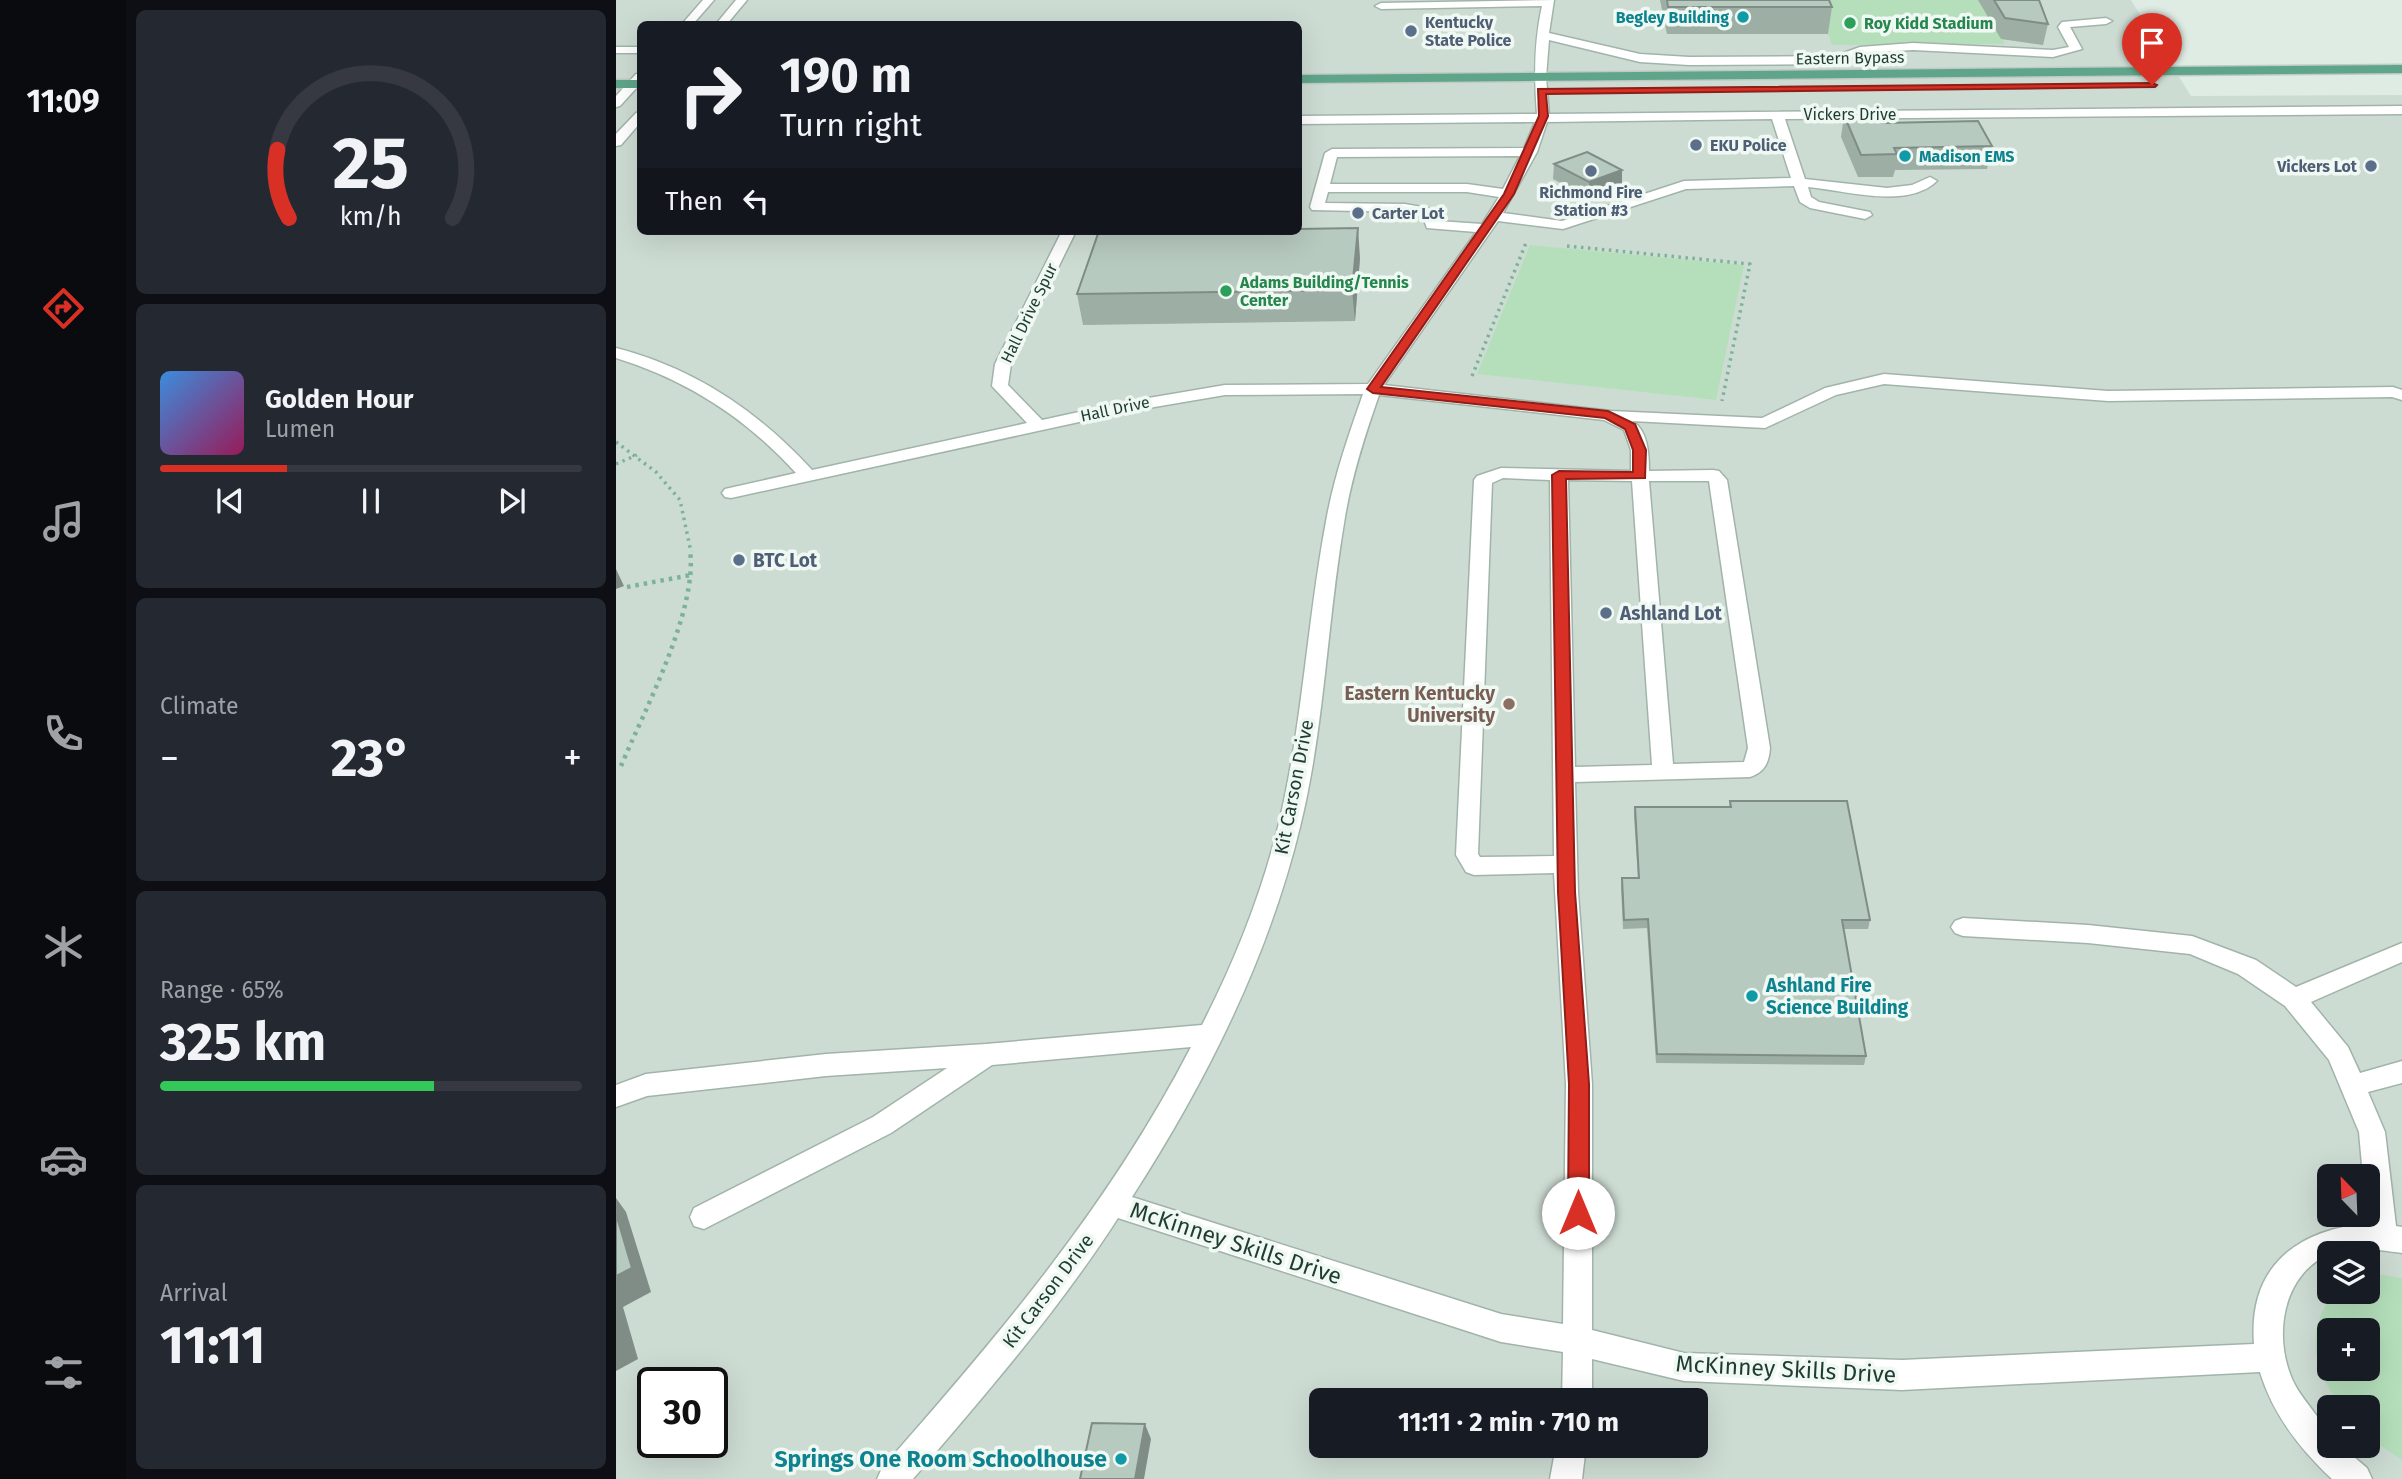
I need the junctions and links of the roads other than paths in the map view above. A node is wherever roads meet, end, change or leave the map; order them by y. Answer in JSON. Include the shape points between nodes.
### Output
{"nodes":[{"id":1,"x":709,"y":0,"type":"edge"},
{"id":2,"x":742,"y":0,"type":"edge"},
{"id":3,"x":1548,"y":1,"type":"edge"},
{"id":4,"x":1381,"y":6,"type":"dead end"},
{"id":5,"x":690,"y":21,"type":"edge"},
{"id":6,"x":723,"y":21,"type":"edge"},
{"id":7,"x":2106,"y":21,"type":"dead end"},
{"id":8,"x":1542,"y":35,"type":"junction"},
{"id":9,"x":616,"y":50,"type":"edge"},
{"id":10,"x":637,"y":50,"type":"edge"},
{"id":11,"x":2402,"y":69,"type":"edge"},
{"id":12,"x":1302,"y":79,"type":"edge"},
{"id":13,"x":637,"y":81,"type":"edge"},
{"id":14,"x":637,"y":82,"type":"edge"},
{"id":15,"x":616,"y":84,"type":"edge"},
{"id":16,"x":1541,"y":87,"type":"junction"},
{"id":17,"x":637,"y":97,"type":"edge"},
{"id":18,"x":618,"y":100,"type":"edge"},
{"id":19,"x":2402,"y":110,"type":"edge"},
{"id":20,"x":1777,"y":115,"type":"junction"},
{"id":21,"x":1544,"y":116,"type":"junction"},
{"id":22,"x":637,"y":119,"type":"edge"},
{"id":23,"x":1302,"y":120,"type":"edge"},
{"id":24,"x":616,"y":142,"type":"edge"},
{"id":25,"x":1530,"y":152,"type":"junction"},
{"id":26,"x":1930,"y":181,"type":"dead end"},
{"id":27,"x":1799,"y":183,"type":"junction"},
{"id":28,"x":1322,"y":188,"type":"junction"},
{"id":29,"x":1509,"y":194,"type":"junction"},
{"id":30,"x":1865,"y":215,"type":"dead end"},
{"id":31,"x":1489,"y":222,"type":"junction"},
{"id":32,"x":1067,"y":235,"type":"edge"},
{"id":33,"x":616,"y":353,"type":"edge"},
{"id":34,"x":1373,"y":389,"type":"junction"},
{"id":35,"x":2402,"y":395,"type":"edge"},
{"id":36,"x":1608,"y":415,"type":"junction"},
{"id":37,"x":1038,"y":425,"type":"junction"},
{"id":38,"x":1559,"y":475,"type":"junction"},
{"id":39,"x":808,"y":476,"type":"junction"},
{"id":40,"x":1640,"y":476,"type":"junction"},
{"id":41,"x":731,"y":493,"type":"dead end"},
{"id":42,"x":1663,"y":772,"type":"junction"},
{"id":43,"x":1565,"y":775,"type":"junction"},
{"id":44,"x":1566,"y":864,"type":"junction"},
{"id":45,"x":1963,"y":928,"type":"dead end"},
{"id":46,"x":2402,"y":952,"type":"edge"},
{"id":47,"x":2294,"y":999,"type":"junction"},
{"id":48,"x":1211,"y":1035,"type":"junction"},
{"id":49,"x":986,"y":1055,"type":"junction"},
{"id":50,"x":2402,"y":1072,"type":"edge"},
{"id":51,"x":2352,"y":1086,"type":"junction"},
{"id":52,"x":616,"y":1096,"type":"edge"},
{"id":53,"x":1114,"y":1203,"type":"junction"},
{"id":54,"x":704,"y":1217,"type":"dead end"},
{"id":55,"x":2393,"y":1239,"type":"edge"},
{"id":56,"x":1578,"y":1341,"type":"junction"},
{"id":57,"x":2271,"y":1357,"type":"junction"},
{"id":58,"x":1577,"y":1388,"type":"edge"},
{"id":59,"x":1569,"y":1458,"type":"edge"},
{"id":60,"x":893,"y":1479,"type":"edge"},
{"id":61,"x":1566,"y":1479,"type":"edge"},
{"id":62,"x":2356,"y":1479,"type":"edge"}],
"edges":[{"from":1,"to":5,"type":"street"},
{"from":2,"to":6,"type":"street"},
{"from":3,"to":4,"type":"street"},
{"from":3,"to":8,"type":"street","name":"Kit Carson Drive"},
{"from":7,"to":8,"type":"street","via":[[2066,24],[2076,46],[2068,51],[1876,48],[1836,60],[1640,58]]},
{"from":8,"to":16,"type":"street","name":"Kit Carson Drive"},
{"from":9,"to":10,"type":"street"},
{"from":11,"to":16,"type":"main road","name":"Eastern Bypass"},
{"from":12,"to":16,"type":"main road","name":"Eastern Bypass"},
{"from":13,"to":15,"type":"main road"},
{"from":14,"to":18,"type":"street"},
{"from":16,"to":21,"type":"street","name":"Kit Carson Drive"},
{"from":17,"to":18,"type":"main road"},
{"from":19,"to":20,"type":"street","name":"Vickers Drive"},
{"from":20,"to":21,"type":"street","name":"Vickers Drive"},
{"from":20,"to":27,"type":"street"},
{"from":21,"to":23,"type":"street","name":"Vickers Drive"},
{"from":21,"to":25,"type":"street","name":"Kit Carson Drive"},
{"from":22,"to":24,"type":"street"},
{"from":25,"to":28,"type":"street","via":[[1332,153]]},
{"from":25,"to":29,"type":"street","name":"Kit Carson Drive"},
{"from":26,"to":27,"type":"street","via":[[1917,189],[1885,192]]},
{"from":27,"to":30,"type":"street","via":[[1808,202]]},
{"from":27,"to":31,"type":"street","via":[[1684,185],[1563,225]]},
{"from":28,"to":29,"type":"street","via":[[1467,188]]},
{"from":28,"to":31,"type":"street","via":[[1317,207],[1405,208],[1428,212],[1432,225]]},
{"from":29,"to":31,"type":"street","name":"Kit Carson Drive"},
{"from":31,"to":34,"type":"street","name":"Kit Carson Drive"},
{"from":32,"to":37,"type":"street","name":"Hall Drive Spur","via":[[1003,364],[1000,386]]},
{"from":33,"to":39,"type":"street","via":[[665,368],[711,390],[763,428]]},
{"from":34,"to":36,"type":"street","name":"Hall Drive"},
{"from":34,"to":37,"type":"street","name":"Hall Drive","via":[[1205,392]]},
{"from":34,"to":48,"type":"street","name":"Kit Carson Drive","via":[[1340,491],[1289,827],[1248,952]]},
{"from":35,"to":36,"type":"street","name":"Hall Drive","via":[[2108,396],[1884,379],[1831,391],[1765,423]]},
{"from":36,"to":40,"type":"street","via":[[1631,427],[1640,450]]},
{"from":37,"to":39,"type":"street","name":"Hall Drive"},
{"from":38,"to":40,"type":"street"},
{"from":38,"to":43,"type":"street"},
{"from":38,"to":44,"type":"street","via":[[1501,473],[1483,480],[1467,855],[1474,866]]},
{"from":39,"to":41,"type":"street","name":"Hall Drive"},
{"from":40,"to":42,"type":"street"},
{"from":40,"to":42,"type":"street","via":[[1713,475],[1718,481],[1759,748],[1758,761],[1750,769]]},
{"from":42,"to":43,"type":"street"},
{"from":43,"to":44,"type":"street"},
{"from":44,"to":56,"type":"street","via":[[1579,1084]]},
{"from":45,"to":47,"type":"street","via":[[2192,944],[2247,967]]},
{"from":46,"to":47,"type":"street"},
{"from":47,"to":51,"type":"street","via":[[2339,1054]]},
{"from":48,"to":49,"type":"street"},
{"from":48,"to":53,"type":"street","name":"Kit Carson Drive","via":[[1175,1105]]},
{"from":49,"to":52,"type":"street","via":[[826,1065],[646,1086]]},
{"from":49,"to":54,"type":"street","via":[[882,1125]]},
{"from":50,"to":51,"type":"street"},
{"from":51,"to":55,"type":"street","via":[[2372,1132]]},
{"from":53,"to":56,"type":"street","name":"McKinney Skills Drive","via":[[1501,1328]]},
{"from":53,"to":60,"type":"street","name":"Kit Carson Drive","via":[[1001,1353]]},
{"from":55,"to":57,"type":"street","via":[[2338,1239],[2295,1260],[2271,1298],[2267,1322]]},
{"from":56,"to":57,"type":"street","name":"McKinney Skills Drive","via":[[1684,1367],[1902,1375]]},
{"from":56,"to":58,"type":"street"},
{"from":57,"to":62,"type":"street","via":[[2289,1405],[2308,1433]]},
{"from":59,"to":61,"type":"street"}]}
